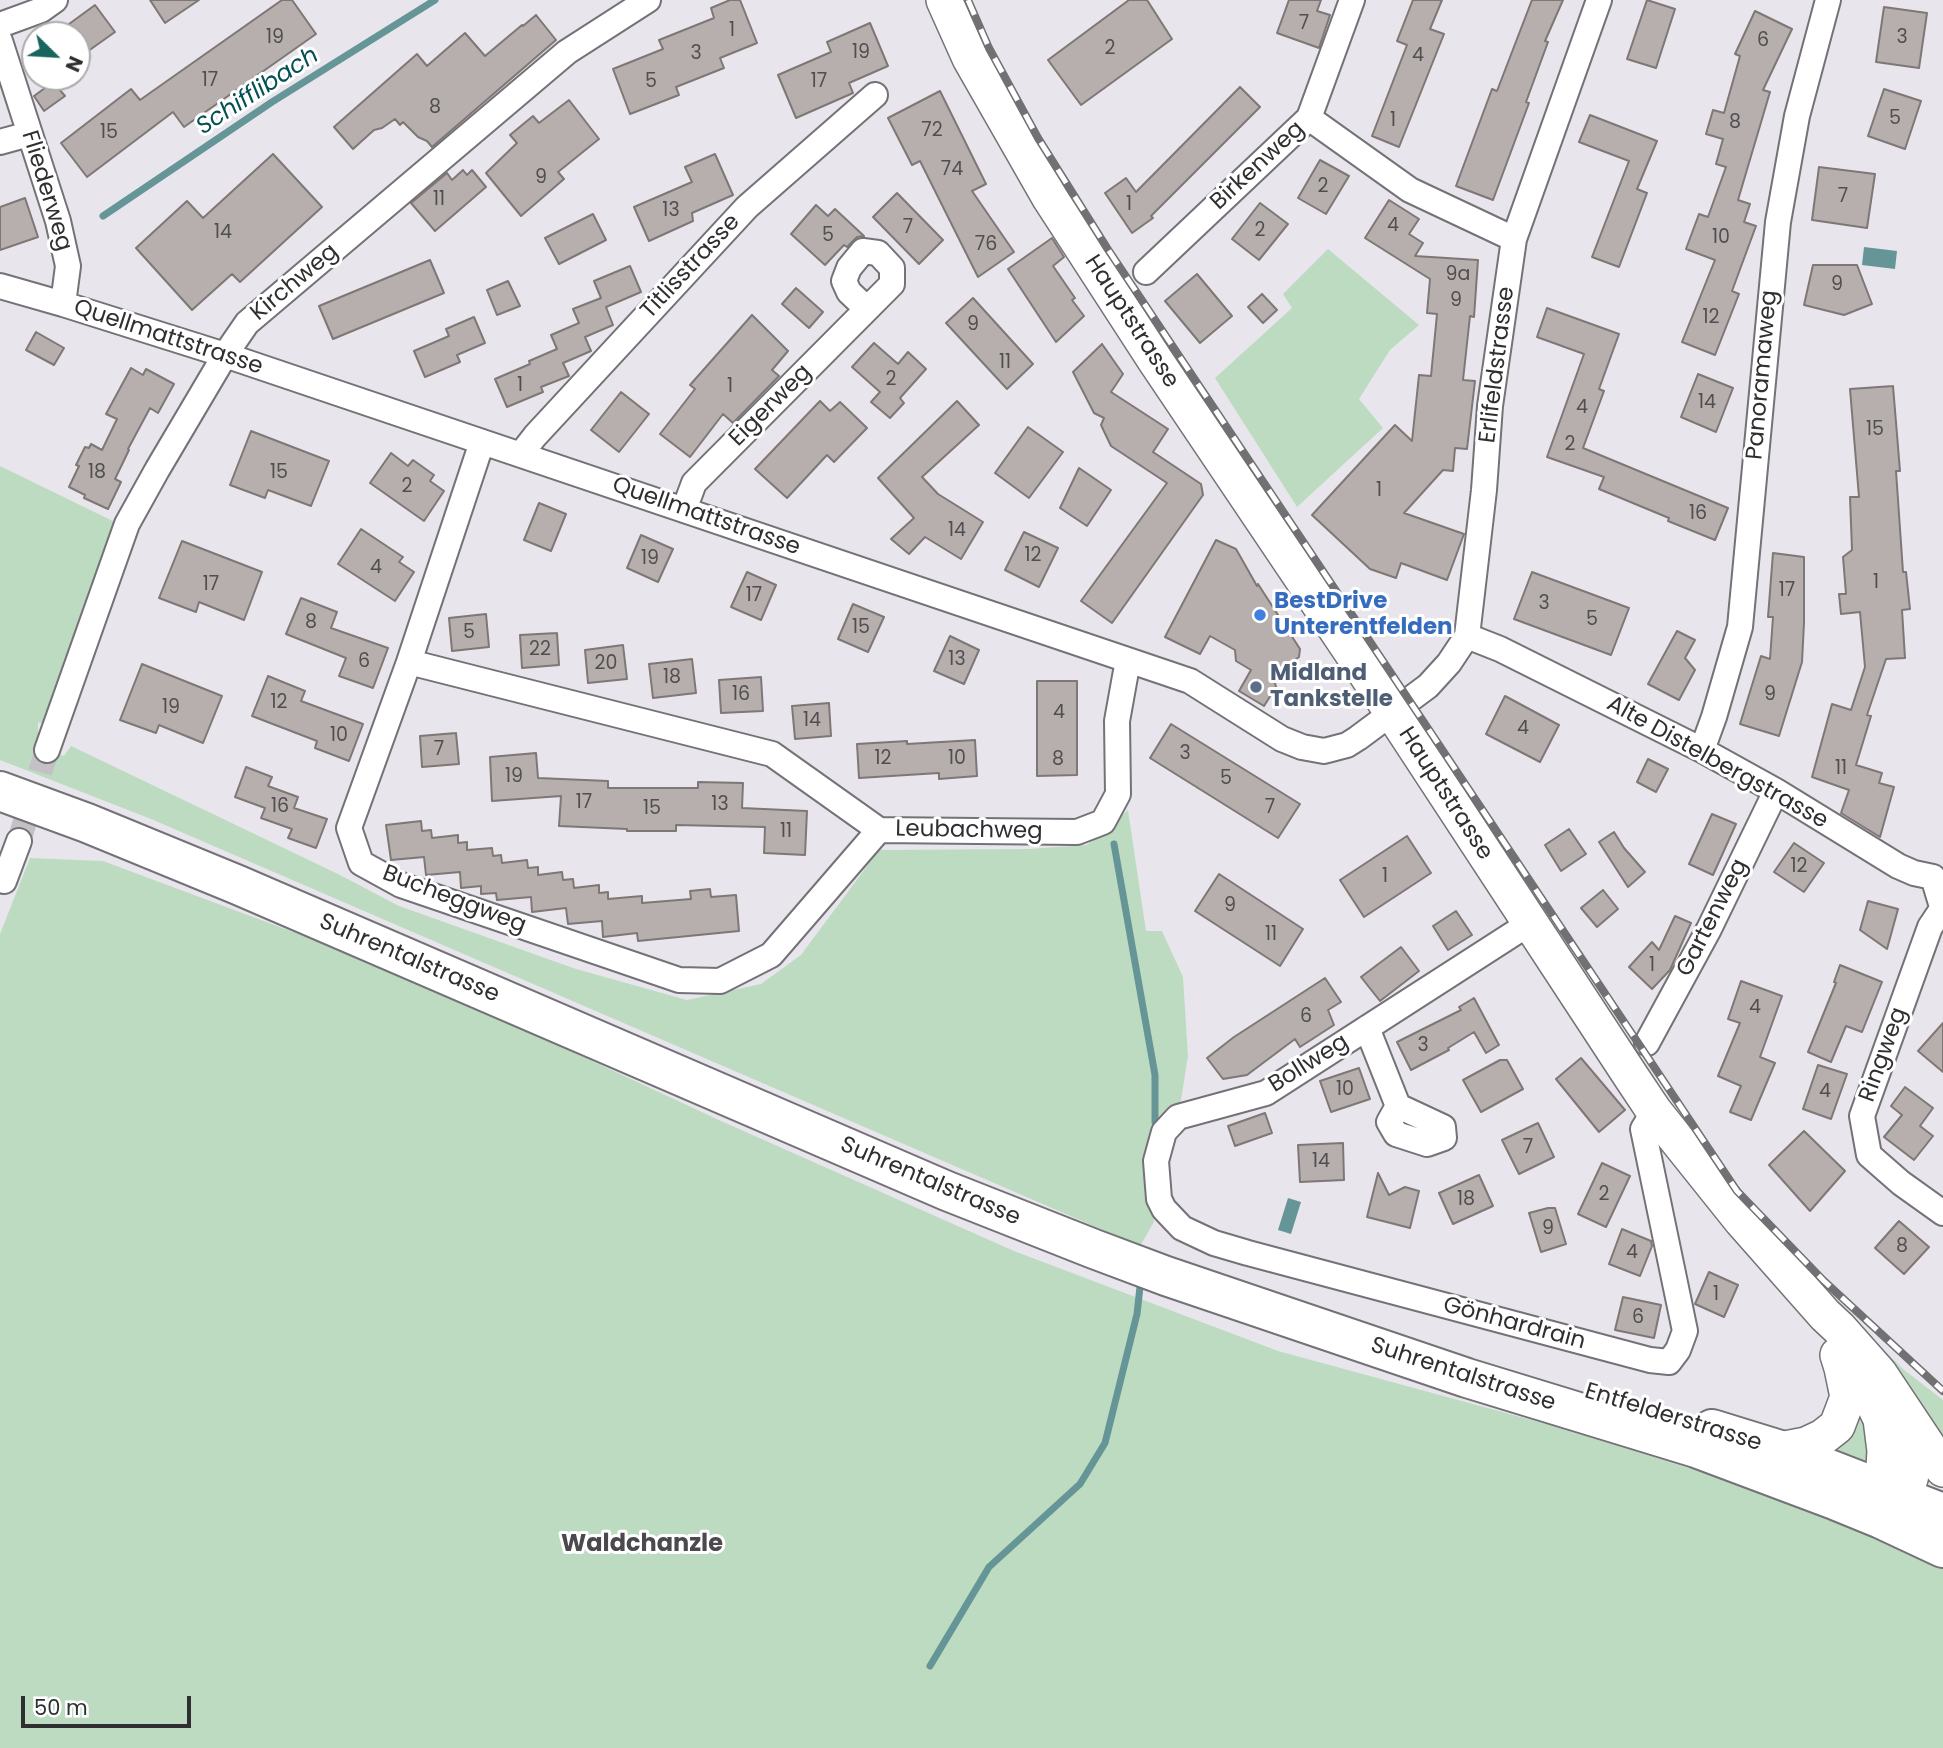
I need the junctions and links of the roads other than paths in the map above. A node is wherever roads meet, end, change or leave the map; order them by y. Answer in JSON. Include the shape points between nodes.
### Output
{"nodes":[{"id":1,"x":55,"y":0,"type":"edge"},
{"id":2,"x":648,"y":0,"type":"edge"},
{"id":3,"x":944,"y":0,"type":"edge"},
{"id":4,"x":1352,"y":0,"type":"edge"},
{"id":5,"x":1599,"y":0,"type":"edge"},
{"id":6,"x":1828,"y":0,"type":"edge"},
{"id":7,"x":0,"y":25,"type":"edge"},
{"id":8,"x":0,"y":41,"type":"edge"},
{"id":9,"x":875,"y":94,"type":"dead end"},
{"id":10,"x":1309,"y":118,"type":"junction"},
{"id":11,"x":29,"y":134,"type":"junction"},
{"id":12,"x":0,"y":142,"type":"edge"},
{"id":13,"x":1514,"y":239,"type":"junction"},
{"id":14,"x":1146,"y":272,"type":"dead end"},
{"id":15,"x":0,"y":286,"type":"edge"},
{"id":16,"x":63,"y":304,"type":"junction"},
{"id":17,"x":867,"y":309,"type":"dead end"},
{"id":18,"x":225,"y":355,"type":"junction"},
{"id":19,"x":482,"y":442,"type":"junction"},
{"id":20,"x":521,"y":454,"type":"junction"},
{"id":21,"x":684,"y":510,"type":"junction"},
{"id":22,"x":1467,"y":636,"type":"junction"},
{"id":23,"x":1128,"y":660,"type":"junction"},
{"id":24,"x":409,"y":662,"type":"junction"},
{"id":25,"x":1392,"y":712,"type":"junction"},
{"id":26,"x":47,"y":750,"type":"tunnel mouth"},
{"id":27,"x":1702,"y":750,"type":"junction"},
{"id":28,"x":0,"y":791,"type":"edge"},
{"id":29,"x":1776,"y":792,"type":"junction"},
{"id":30,"x":879,"y":830,"type":"junction"},
{"id":31,"x":19,"y":841,"type":"tunnel mouth"},
{"id":32,"x":1938,"y":876,"type":"edge"},
{"id":33,"x":4,"y":881,"type":"dead end"},
{"id":34,"x":1942,"y":909,"type":"edge"},
{"id":35,"x":1530,"y":923,"type":"junction"},
{"id":36,"x":1367,"y":1028,"type":"junction"},
{"id":37,"x":1647,"y":1043,"type":"dead end"},
{"id":38,"x":1398,"y":1106,"type":"dead end"},
{"id":39,"x":1654,"y":1111,"type":"junction"},
{"id":40,"x":1156,"y":1161,"type":"joint"},
{"id":41,"x":1943,"y":1213,"type":"edge"},
{"id":42,"x":1825,"y":1315,"type":"junction"},
{"id":43,"x":1354,"y":1340,"type":"junction"},
{"id":44,"x":1914,"y":1428,"type":"junction"},
{"id":45,"x":1780,"y":1450,"type":"junction"},
{"id":46,"x":1943,"y":1469,"type":"edge"},
{"id":47,"x":1887,"y":1502,"type":"junction"},
{"id":48,"x":1943,"y":1513,"type":"edge"},
{"id":49,"x":1943,"y":1548,"type":"edge"}],
"edges":[{"from":1,"to":7,"type":"street"},
{"from":2,"to":18,"type":"street","name":"Kirchweg","via":[[567,52],[247,323]]},
{"from":3,"to":25,"type":"main road","name":"Hauptstrasse","via":[[970,58],[1050,198]]},
{"from":4,"to":10,"type":"street","name":"Birkenweg"},
{"from":5,"to":13,"type":"street","name":"Erlifeldstrasse"},
{"from":6,"to":27,"type":"street","name":"Panoramaweg","via":[[1797,116],[1778,222],[1740,626]]},
{"from":8,"to":11,"type":"street","name":"Fliederweg"},
{"from":9,"to":20,"type":"street","name":"Titlisstrasse","via":[[747,206]]},
{"from":10,"to":13,"type":"street","via":[[1410,190]]},
{"from":10,"to":14,"type":"street","name":"Birkenweg"},
{"from":11,"to":12,"type":"street"},
{"from":11,"to":16,"type":"street","name":"Fliederweg","via":[[68,266]]},
{"from":13,"to":22,"type":"street","name":"Erlifeldstrasse","via":[[1490,406]]},
{"from":15,"to":16,"type":"street","name":"Quellmattstrasse"},
{"from":16,"to":18,"type":"street","name":"Quellmattstrasse"},
{"from":17,"to":21,"type":"street","name":"Eigerweg","via":[[694,484]]},
{"from":18,"to":19,"type":"street","name":"Quellmattstrasse"},
{"from":18,"to":26,"type":"street","name":"Kirchweg","via":[[127,524]]},
{"from":19,"to":20,"type":"street","name":"Quellmattstrasse"},
{"from":19,"to":24,"type":"street","name":"Bucheggweg"},
{"from":20,"to":21,"type":"street","name":"Quellmattstrasse"},
{"from":21,"to":23,"type":"street","name":"Quellmattstrasse"},
{"from":22,"to":25,"type":"street","name":"Erlifeldstrasse","via":[[1429,687]]},
{"from":22,"to":27,"type":"street","name":"Alte Distelbergstrasse"},
{"from":23,"to":25,"type":"street","name":"Quellmattstrasse","via":[[1190,681],[1302,747],[1324,751],[1347,745]]},
{"from":23,"to":30,"type":"street","name":"Leubachweg","via":[[1117,721],[1118,794],[1102,822],[1077,832]]},
{"from":24,"to":30,"type":"street","name":"Leubachweg","via":[[772,754]]},
{"from":24,"to":30,"type":"street","name":"Bucheggweg","via":[[349,828],[361,863],[401,885],[679,980],[720,981],[771,955]]},
{"from":25,"to":35,"type":"main road","name":"Hauptstrasse"},
{"from":27,"to":29,"type":"street","name":"Alte Distelbergstrasse"},
{"from":28,"to":43,"type":"main road","name":"Suhrentalstrasse","via":[[237,885],[947,1191],[1142,1267]]},
{"from":29,"to":32,"type":"street","name":"Alte Distelbergstrasse","via":[[1898,866]]},
{"from":29,"to":37,"type":"street","name":"Gartenweg"},
{"from":31,"to":33,"type":"street"},
{"from":32,"to":34,"type":"street","name":"Alte Distelbergstrasse"},
{"from":34,"to":41,"type":"street","name":"Ringweg","via":[[1930,927],[1862,1116],[1869,1155]]},
{"from":35,"to":36,"type":"street","name":"Bollweg"},
{"from":35,"to":39,"type":"main road","name":"Hauptstrasse"},
{"from":36,"to":38,"type":"street","name":"Bollweg"},
{"from":36,"to":40,"type":"street","name":"Bollweg","via":[[1266,1093],[1178,1117],[1164,1132]]},
{"from":39,"to":40,"type":"street","name":"Gönhardrain","via":[[1643,1129],[1685,1331],[1669,1362],[1214,1242],[1182,1228],[1164,1209]]},
{"from":39,"to":42,"type":"main road","name":"Hauptstrasse"},
{"from":42,"to":44,"type":"main road","via":[[1879,1373]]},
{"from":42,"to":45,"type":"main road","via":[[1843,1368],[1847,1397],[1837,1426],[1824,1437]]},
{"from":42,"to":47,"type":"main road","via":[[1881,1419]]},
{"from":43,"to":45,"type":"main road","name":"Entfelderstrasse","via":[[1493,1366]]},
{"from":43,"to":47,"type":"main road","name":"Suhrentalstrasse","via":[[1696,1448]]},
{"from":44,"to":46,"type":"main road"},
{"from":44,"to":47,"type":"main road","via":[[1913,1471]]},
{"from":45,"to":47,"type":"main road","name":"Entfelderstrasse"},
{"from":47,"to":48,"type":"main road","name":"Entfelderstrasse"},
{"from":47,"to":49,"type":"main road","name":"Entfelderstrasse"}]}
